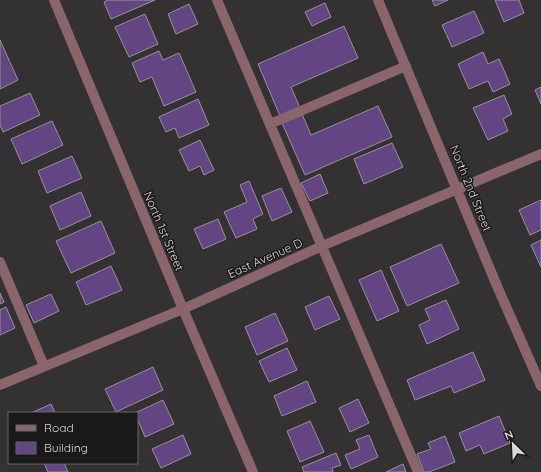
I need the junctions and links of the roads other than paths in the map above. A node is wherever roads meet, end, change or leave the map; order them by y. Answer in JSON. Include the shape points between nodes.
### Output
{"nodes":[{"id":1,"x":54,"y":0,"type":"edge"},
{"id":2,"x":217,"y":0,"type":"edge"},
{"id":3,"x":378,"y":0,"type":"edge"},
{"id":4,"x":406,"y":66,"type":"junction"},
{"id":5,"x":270,"y":124,"type":"junction"},
{"id":6,"x":541,"y":154,"type":"edge"},
{"id":7,"x":457,"y":189,"type":"junction"},
{"id":8,"x":322,"y":246,"type":"junction"},
{"id":9,"x":0,"y":262,"type":"edge"},
{"id":10,"x":183,"y":309,"type":"junction"},
{"id":11,"x":44,"y":366,"type":"junction"},
{"id":12,"x":0,"y":385,"type":"edge"},
{"id":13,"x":541,"y":386,"type":"edge"},
{"id":14,"x":253,"y":472,"type":"edge"},
{"id":15,"x":418,"y":472,"type":"edge"}],
"edges":[{"from":1,"to":10,"type":"street","name":"North 1st Street"},
{"from":2,"to":5,"type":"street"},
{"from":3,"to":4,"type":"street","name":"North 2nd Street"},
{"from":4,"to":5,"type":"street"},
{"from":4,"to":7,"type":"street","name":"North 2nd Street"},
{"from":5,"to":8,"type":"street"},
{"from":6,"to":7,"type":"street","name":"East Avenue D"},
{"from":7,"to":8,"type":"street","name":"East Avenue D"},
{"from":7,"to":13,"type":"street","name":"North 2nd Street"},
{"from":8,"to":10,"type":"street","name":"East Avenue D"},
{"from":8,"to":15,"type":"street"},
{"from":9,"to":11,"type":"street"},
{"from":10,"to":11,"type":"street","name":"East Avenue D"},
{"from":10,"to":14,"type":"street","name":"North 1st Street"},
{"from":11,"to":12,"type":"street","name":"East Avenue D"}]}
